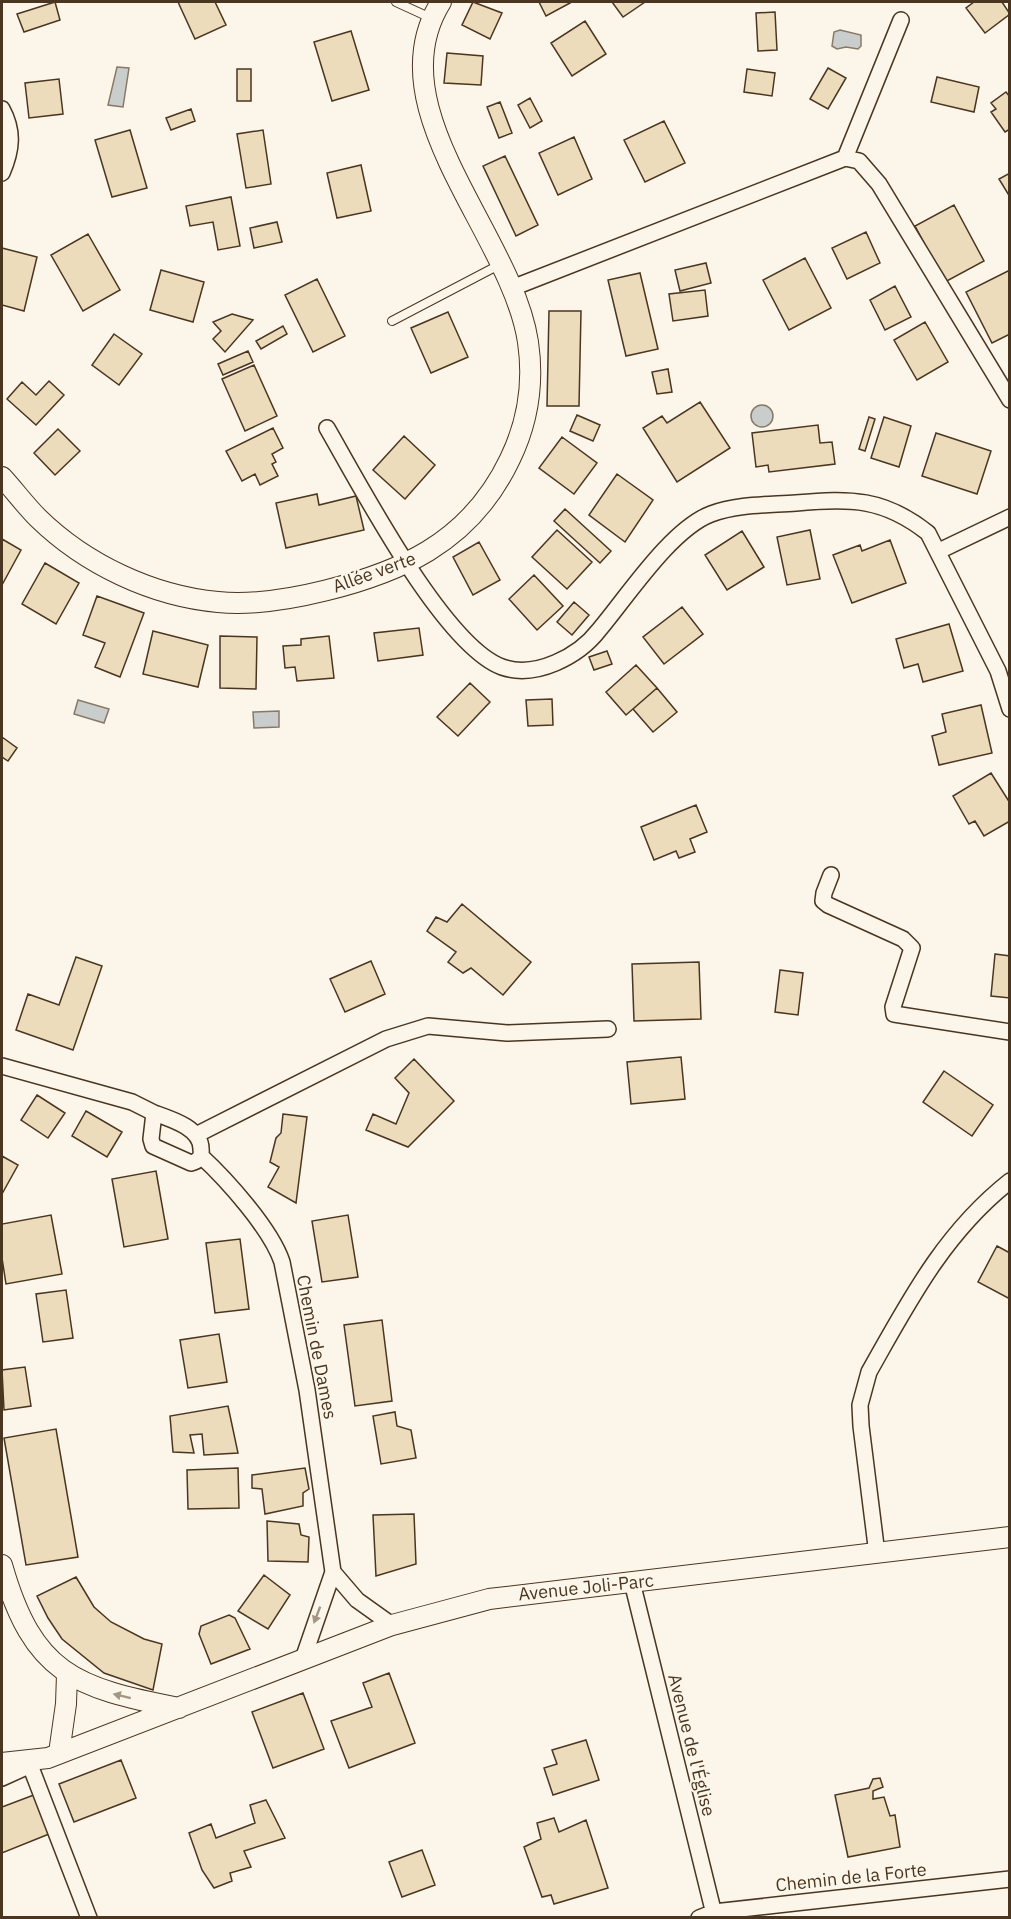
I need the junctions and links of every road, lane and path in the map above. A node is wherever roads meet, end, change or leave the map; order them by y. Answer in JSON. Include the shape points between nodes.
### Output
{"nodes":[{"id":1,"x":396,"y":2,"type":"edge"},
{"id":2,"x":436,"y":10,"type":"edge"},
{"id":3,"x":901,"y":20,"type":"dead end"},
{"id":4,"x":2,"y":109,"type":"edge"},
{"id":5,"x":845,"y":158,"type":"junction"},
{"id":6,"x":2,"y":173,"type":"edge"},
{"id":7,"x":500,"y":264,"type":"junction"},
{"id":8,"x":512,"y":288,"type":"junction"},
{"id":9,"x":392,"y":321,"type":"dead end"},
{"id":10,"x":1010,"y":400,"type":"edge"},
{"id":11,"x":327,"y":428,"type":"dead end"},
{"id":12,"x":2,"y":477,"type":"edge"},
{"id":13,"x":1010,"y":516,"type":"edge"},
{"id":14,"x":939,"y":551,"type":"junction"},
{"id":15,"x":407,"y":564,"type":"junction"},
{"id":16,"x":1010,"y":709,"type":"edge"},
{"id":17,"x":831,"y":875,"type":"dead end"},
{"id":18,"x":608,"y":1029,"type":"dead end"},
{"id":19,"x":1010,"y":1032,"type":"edge"},
{"id":20,"x":2,"y":1066,"type":"edge"},
{"id":21,"x":154,"y":1113,"type":"junction"},
{"id":22,"x":196,"y":1135,"type":"junction"},
{"id":23,"x":201,"y":1156,"type":"junction"},
{"id":24,"x":1010,"y":1181,"type":"edge"},
{"id":25,"x":1010,"y":1537,"type":"edge"},
{"id":26,"x":877,"y":1554,"type":"junction"},
{"id":27,"x":2,"y":1565,"type":"edge"},
{"id":28,"x":333,"y":1572,"type":"junction"},
{"id":29,"x":632,"y":1582,"type":"junction"},
{"id":30,"x":392,"y":1625,"type":"junction"},
{"id":31,"x":303,"y":1659,"type":"junction"},
{"id":32,"x":67,"y":1674,"type":"junction"},
{"id":33,"x":179,"y":1708,"type":"junction"},
{"id":34,"x":45,"y":1759,"type":"junction"},
{"id":35,"x":2,"y":1763,"type":"edge"},
{"id":36,"x":2,"y":1778,"type":"edge"},
{"id":37,"x":1010,"y":1879,"type":"edge"},
{"id":38,"x":714,"y":1915,"type":"edge"},
{"id":39,"x":88,"y":1917,"type":"edge"},
{"id":40,"x":699,"y":1917,"type":"edge"}],
"edges":[{"from":1,"to":2,"type":"lane"},
{"from":2,"to":7,"type":"street","name":"Allée verte","via":[[422,60],[423,90],[433,125]]},
{"from":3,"to":5,"type":"street"},
{"from":4,"to":6,"type":"street","via":[[11,137]]},
{"from":5,"to":8,"type":"street"},
{"from":5,"to":10,"type":"street","via":[[859,161],[879,184]]},
{"from":7,"to":8,"type":"street","name":"Allée verte"},
{"from":7,"to":9,"type":"lane"},
{"from":8,"to":15,"type":"street","name":"Allée verte","via":[[528,341],[530,390],[520,439],[503,475],[476,512],[447,539]]},
{"from":11,"to":15,"type":"street"},
{"from":12,"to":15,"type":"street","name":"Allée verte","via":[[38,518],[93,560],[147,587],[177,596],[231,603],[260,601],[338,587]]},
{"from":13,"to":14,"type":"street"},
{"from":14,"to":15,"type":"street","via":[[928,533],[911,519],[863,501],[836,499],[710,514],[675,538],[578,650],[537,668],[520,669],[503,667],[470,644]]},
{"from":14,"to":16,"type":"street","via":[[998,671]]},
{"from":17,"to":19,"type":"street","via":[[824,893],[828,905],[903,939],[912,948],[894,1014]]},
{"from":18,"to":22,"type":"street","via":[[507,1033],[415,1028]]},
{"from":20,"to":21,"type":"street","via":[[132,1102]]},
{"from":21,"to":22,"type":"street","via":[[180,1123]]},
{"from":21,"to":23,"type":"street","via":[[153,1146],[191,1163]]},
{"from":22,"to":23,"type":"street"},
{"from":23,"to":28,"type":"street","name":"Chemin de Dames","via":[[249,1210],[282,1262],[307,1389]]},
{"from":24,"to":26,"type":"street","via":[[979,1206],[932,1263],[869,1372],[860,1406]]},
{"from":25,"to":26,"type":"street","name":"Avenue Joli-Parc"},
{"from":26,"to":29,"type":"street","name":"Avenue Joli-Parc"},
{"from":27,"to":32,"type":"street","via":[[30,1635]]},
{"from":28,"to":30,"type":"street","via":[[357,1600]]},
{"from":28,"to":31,"type":"street","one_way":true},
{"from":29,"to":30,"type":"street","name":"Avenue Joli-Parc","via":[[506,1596]]},
{"from":29,"to":38,"type":"street","name":"Avenue de l'Église"},
{"from":30,"to":31,"type":"street","name":"Avenue Joli-Parc"},
{"from":31,"to":33,"type":"street","name":"Avenue Joli-Parc"},
{"from":33,"to":32,"type":"street","one_way":true,"via":[[122,1697]]},
{"from":32,"to":34,"type":"street","via":[[66,1704]]},
{"from":33,"to":34,"type":"street","name":"Avenue Joli-Parc"},
{"from":34,"to":35,"type":"street","name":"Avenue Joli-Parc"},
{"from":34,"to":36,"type":"street"},
{"from":34,"to":39,"type":"street"},
{"from":37,"to":38,"type":"street","name":"Chemin de la Forte"},
{"from":38,"to":40,"type":"street","name":"Chemin de la Forte"}]}
